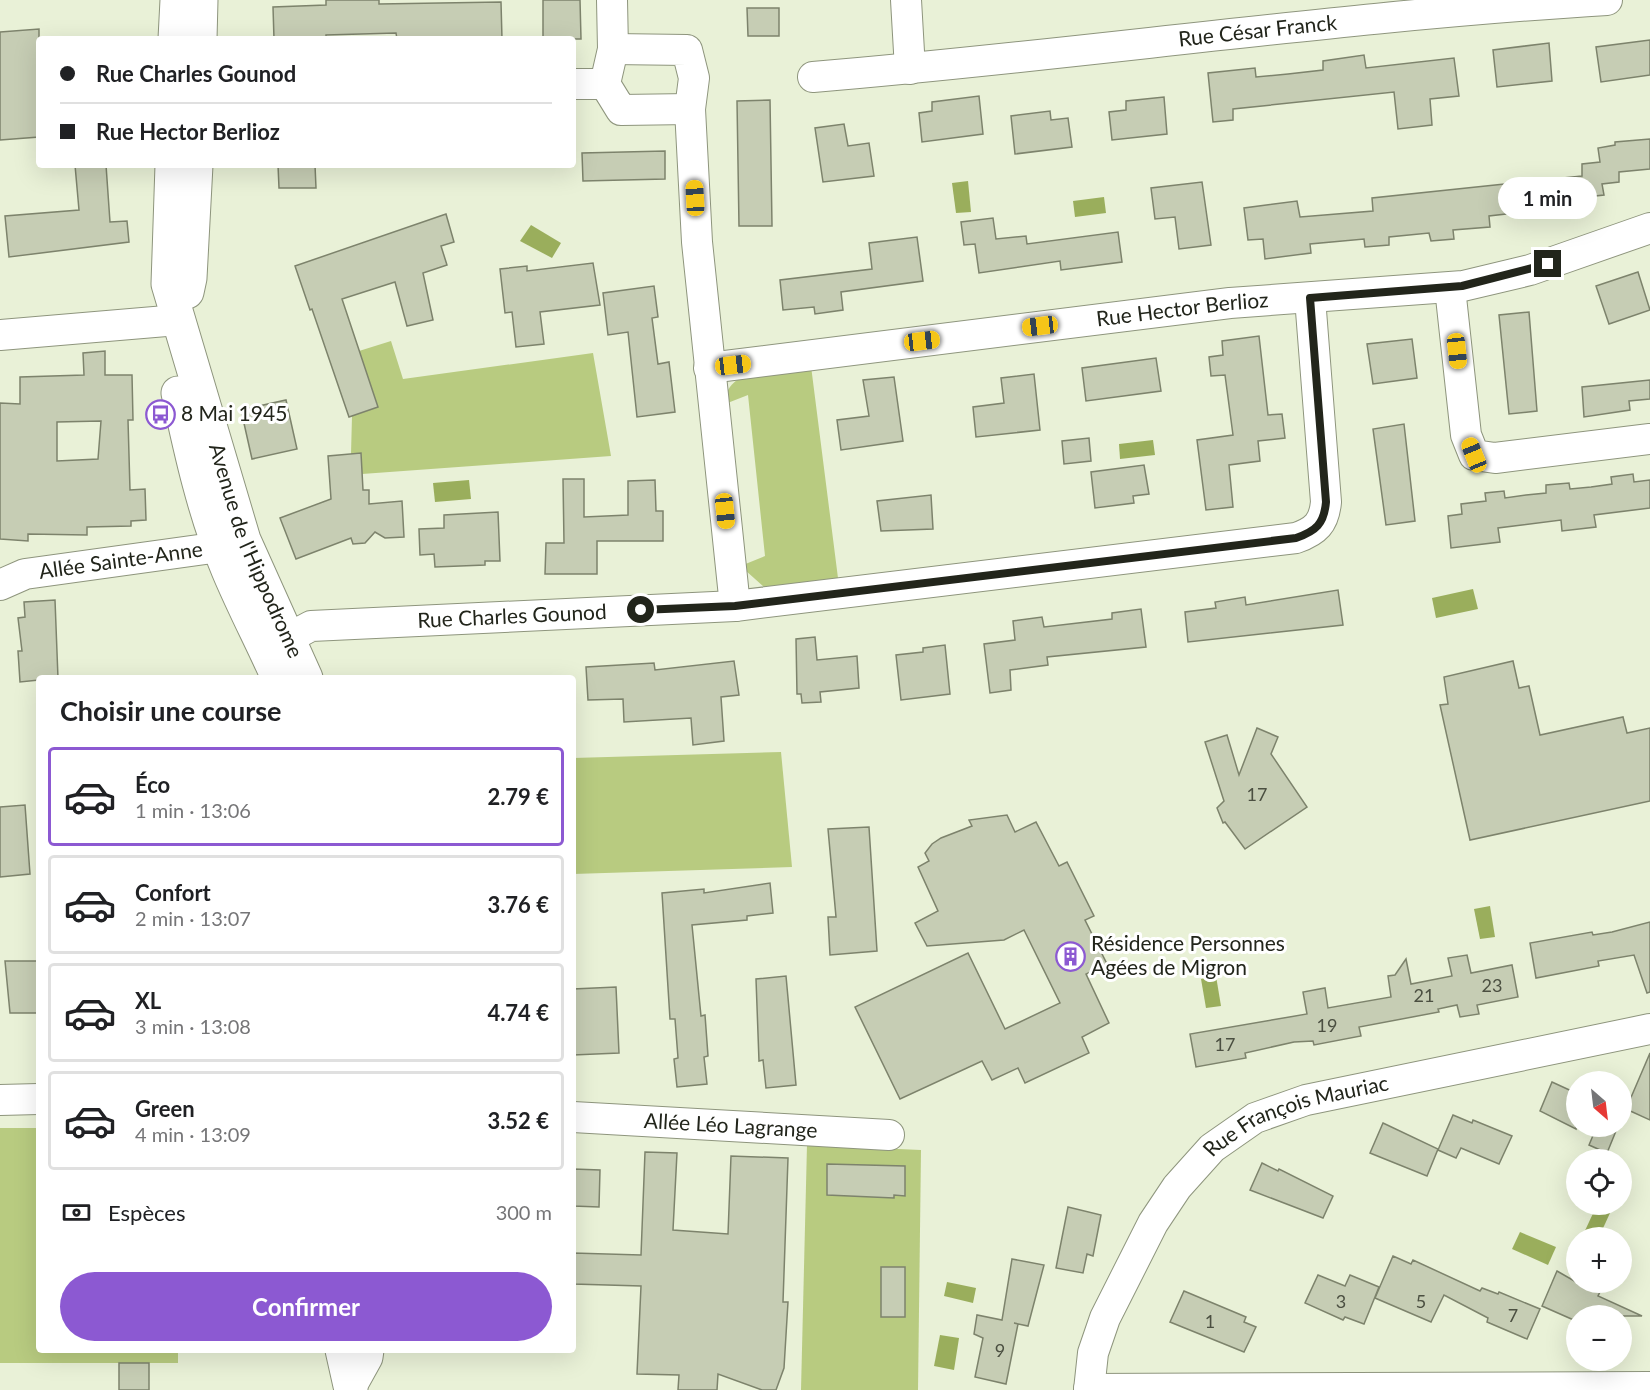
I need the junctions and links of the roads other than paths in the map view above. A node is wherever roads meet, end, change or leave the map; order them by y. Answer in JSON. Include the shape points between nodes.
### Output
{"nodes":[{"id":1,"x":177,"y":0,"type":"edge"},
{"id":2,"x":201,"y":0,"type":"edge"},
{"id":3,"x":612,"y":0,"type":"edge"},
{"id":4,"x":906,"y":0,"type":"edge"},
{"id":5,"x":1607,"y":0,"type":"edge"},
{"id":6,"x":1460,"y":4,"type":"edge"},
{"id":7,"x":176,"y":36,"type":"edge"},
{"id":8,"x":200,"y":36,"type":"edge"},
{"id":9,"x":613,"y":49,"type":"junction"},
{"id":10,"x":910,"y":69,"type":"junction"},
{"id":11,"x":813,"y":77,"type":"dead end"},
{"id":12,"x":576,"y":84,"type":"edge"},
{"id":13,"x":605,"y":84,"type":"junction"},
{"id":14,"x":690,"y":109,"type":"junction"},
{"id":15,"x":171,"y":168,"type":"edge"},
{"id":16,"x":196,"y":168,"type":"edge"},
{"id":17,"x":1650,"y":228,"type":"edge"},
{"id":18,"x":1450,"y":288,"type":"junction"},
{"id":19,"x":1310,"y":298,"type":"junction"},
{"id":20,"x":178,"y":320,"type":"junction"},
{"id":21,"x":0,"y":336,"type":"edge"},
{"id":22,"x":709,"y":368,"type":"junction"},
{"id":23,"x":1650,"y":439,"type":"edge"},
{"id":24,"x":232,"y":543,"type":"junction"},
{"id":25,"x":0,"y":585,"type":"edge"},
{"id":26,"x":735,"y":606,"type":"junction"},
{"id":27,"x":278,"y":656,"type":"edge"},
{"id":28,"x":302,"y":675,"type":"edge"},
{"id":29,"x":1650,"y":1029,"type":"edge"},
{"id":30,"x":36,"y":1099,"type":"edge"},
{"id":31,"x":0,"y":1100,"type":"edge"},
{"id":32,"x":576,"y":1117,"type":"edge"},
{"id":33,"x":889,"y":1135,"type":"dead end"},
{"id":34,"x":342,"y":1353,"type":"edge"},
{"id":35,"x":367,"y":1353,"type":"edge"},
{"id":36,"x":351,"y":1387,"type":"edge"},
{"id":37,"x":1650,"y":1388,"type":"edge"},
{"id":38,"x":1089,"y":1389,"type":"edge"}],
"edges":[{"from":1,"to":7,"type":"street"},
{"from":2,"to":8,"type":"street"},
{"from":3,"to":9,"type":"street"},
{"from":4,"to":10,"type":"street"},
{"from":5,"to":6,"type":"street","name":"Rue César Franck"},
{"from":6,"to":10,"type":"street","name":"Rue César Franck"},
{"from":9,"to":13,"type":"street"},
{"from":9,"to":14,"type":"street","via":[[687,50],[694,78]]},
{"from":10,"to":11,"type":"street","name":"Rue César Franck"},
{"from":12,"to":13,"type":"street"},
{"from":13,"to":14,"type":"street","via":[[621,110]]},
{"from":14,"to":22,"type":"street"},
{"from":15,"to":20,"type":"street","name":"Avenue de l'Hippodrome","via":[[168,284]]},
{"from":16,"to":20,"type":"street","via":[[190,278]]},
{"from":17,"to":18,"type":"street","name":"Rue Hector Berlioz","via":[[1530,270]]},
{"from":18,"to":19,"type":"street","name":"Rue Hector Berlioz"},
{"from":18,"to":23,"type":"street","via":[[1466,435],[1474,455],[1496,458]]},
{"from":19,"to":22,"type":"street","name":"Rue Hector Berlioz","via":[[1230,303]]},
{"from":19,"to":26,"type":"street","name":"Rue Charles Gounod","via":[[1326,502],[1325,516],[1309,533],[1284,540]]},
{"from":20,"to":21,"type":"street"},
{"from":20,"to":24,"type":"street","name":"Avenue de l'Hippodrome"},
{"from":22,"to":26,"type":"street"},
{"from":24,"to":25,"type":"street","name":"Allée Sainte-Anne","via":[[26,574]]},
{"from":24,"to":27,"type":"street","name":"Avenue de l'Hippodrome"},
{"from":26,"to":27,"type":"street","name":"Rue Charles Gounod","via":[[311,626]]},
{"from":27,"to":28,"type":"street","name":"Avenue de l'Hippodrome"},
{"from":29,"to":38,"type":"street","name":"Rue François Mauriac","via":[[1306,1100],[1255,1118],[1212,1148],[1177,1187],[1153,1223],[1106,1318],[1093,1353]]},
{"from":30,"to":31,"type":"street"},
{"from":32,"to":33,"type":"street","name":"Allée Léo Lagrange"},
{"from":34,"to":36,"type":"street"},
{"from":35,"to":36,"type":"street"},
{"from":37,"to":38,"type":"street"}]}
